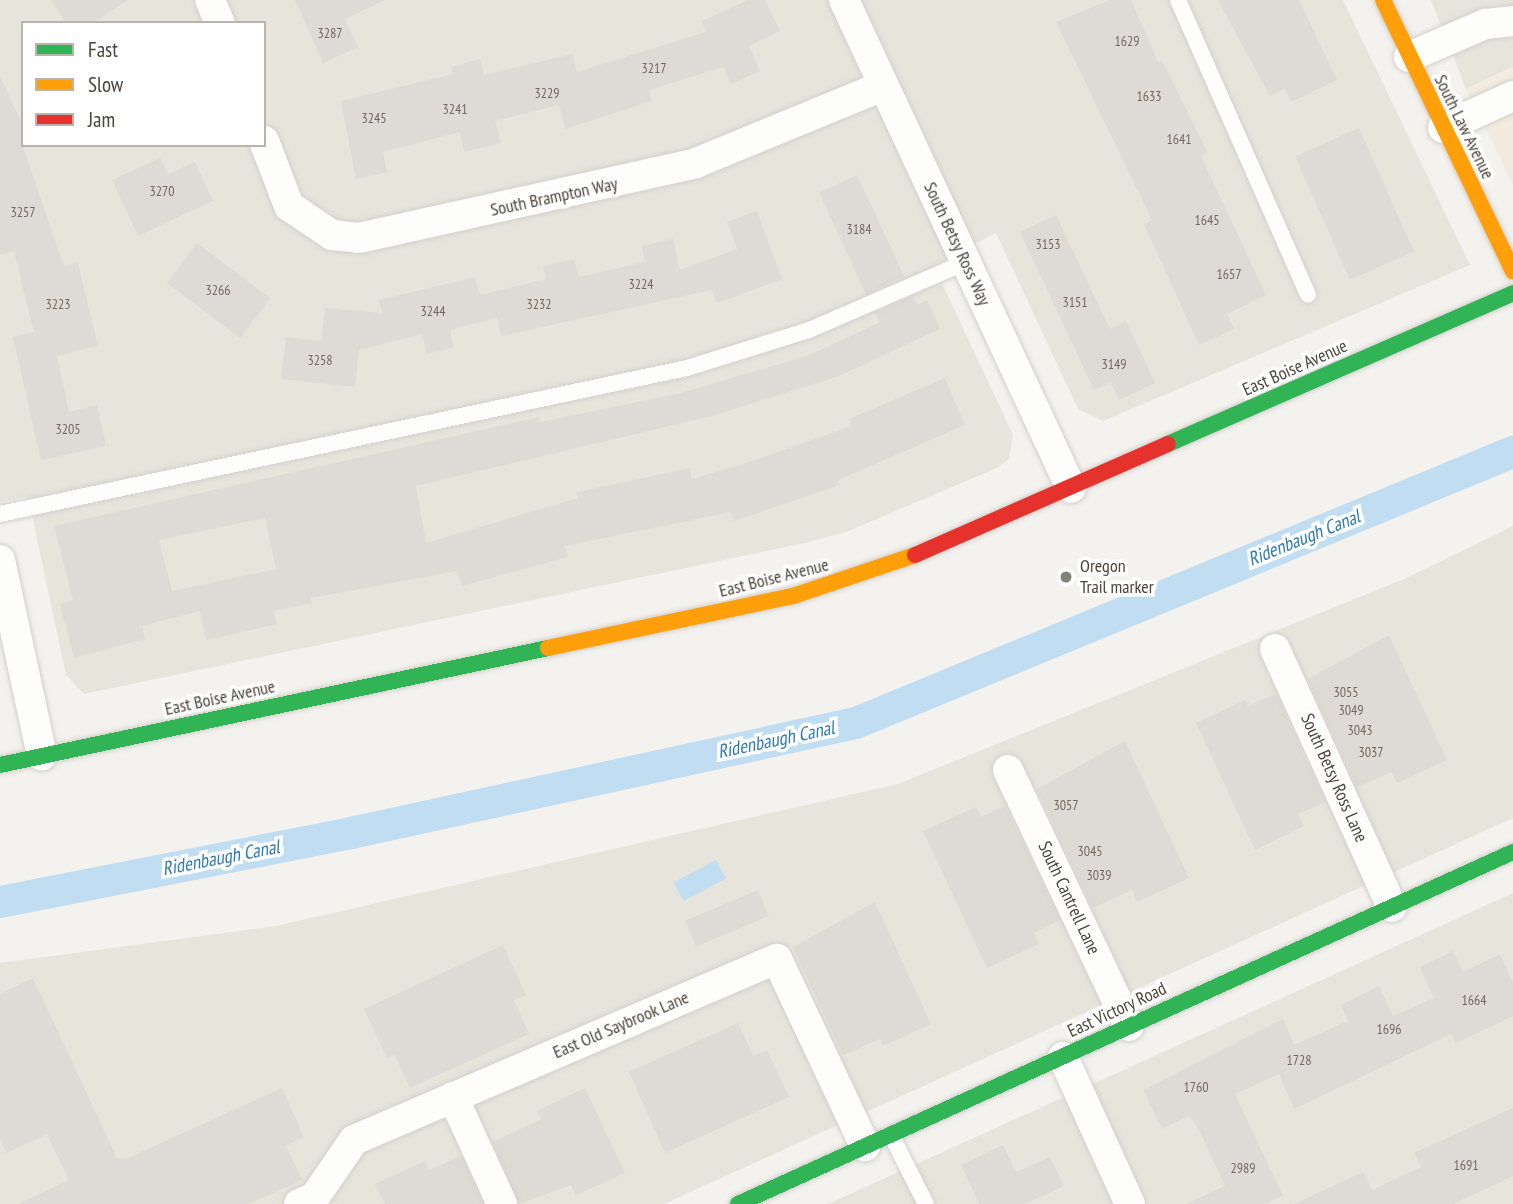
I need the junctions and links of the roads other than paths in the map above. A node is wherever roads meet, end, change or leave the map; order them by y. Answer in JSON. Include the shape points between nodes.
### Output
{"nodes":[{"id":1,"x":210,"y":0,"type":"edge"},
{"id":2,"x":844,"y":0,"type":"edge"},
{"id":3,"x":1178,"y":0,"type":"edge"},
{"id":4,"x":1382,"y":0,"type":"edge"},
{"id":5,"x":219,"y":21,"type":"edge"},
{"id":6,"x":1513,"y":21,"type":"edge"},
{"id":7,"x":1409,"y":57,"type":"junction"},
{"id":8,"x":883,"y":86,"type":"junction"},
{"id":9,"x":1513,"y":96,"type":"edge"},
{"id":10,"x":1443,"y":128,"type":"junction"},
{"id":11,"x":266,"y":146,"type":"edge"},
{"id":12,"x":966,"y":262,"type":"junction"},
{"id":13,"x":1513,"y":271,"type":"edge"},
{"id":14,"x":1513,"y":293,"type":"edge"},
{"id":15,"x":1308,"y":295,"type":"dead end"},
{"id":16,"x":1071,"y":488,"type":"junction"},
{"id":17,"x":0,"y":514,"type":"edge"},
{"id":18,"x":0,"y":560,"type":"edge"},
{"id":19,"x":1275,"y":649,"type":"dead end"},
{"id":20,"x":41,"y":756,"type":"junction"},
{"id":21,"x":0,"y":765,"type":"edge"},
{"id":22,"x":1008,"y":770,"type":"dead end"},
{"id":23,"x":1513,"y":852,"type":"edge"},
{"id":24,"x":1392,"y":907,"type":"junction"},
{"id":25,"x":1129,"y":1026,"type":"junction"},
{"id":26,"x":1063,"y":1056,"type":"junction"},
{"id":27,"x":453,"y":1097,"type":"junction"},
{"id":28,"x":878,"y":1140,"type":"junction"},
{"id":29,"x":299,"y":1204,"type":"edge"},
{"id":30,"x":502,"y":1204,"type":"edge"},
{"id":31,"x":738,"y":1204,"type":"edge"},
{"id":32,"x":926,"y":1204,"type":"edge"},
{"id":33,"x":1130,"y":1204,"type":"edge"}],
"edges":[{"from":1,"to":5,"type":"street"},
{"from":2,"to":8,"type":"street","name":"South Betsy Ross Way"},
{"from":3,"to":15,"type":"lane"},
{"from":4,"to":7,"type":"street","name":"South Law Avenue"},
{"from":6,"to":7,"type":"street","via":[[1485,24]]},
{"from":7,"to":10,"type":"street","name":"South Law Avenue"},
{"from":8,"to":11,"type":"street","name":"South Brampton Way","via":[[696,163],[359,238],[332,235],[289,206]]},
{"from":8,"to":12,"type":"street","name":"South Betsy Ross Way"},
{"from":9,"to":10,"type":"street"},
{"from":10,"to":13,"type":"street","name":"South Law Avenue"},
{"from":12,"to":16,"type":"street","name":"South Betsy Ross Way"},
{"from":12,"to":17,"type":"lane","via":[[809,330],[687,369]]},
{"from":14,"to":16,"type":"street","name":"East Boise Avenue"},
{"from":16,"to":20,"type":"street","name":"East Boise Avenue","via":[[884,569],[793,596]]},
{"from":18,"to":20,"type":"street"},
{"from":19,"to":24,"type":"street","name":"South Betsy Ross Lane"},
{"from":20,"to":21,"type":"street","name":"East Boise Avenue"},
{"from":22,"to":25,"type":"street","name":"South Cantrell Lane"},
{"from":23,"to":24,"type":"street","name":"East Victory Road"},
{"from":24,"to":25,"type":"street","name":"East Victory Road"},
{"from":25,"to":26,"type":"street","name":"East Victory Road"},
{"from":26,"to":28,"type":"street","name":"East Victory Road"},
{"from":26,"to":33,"type":"street"},
{"from":27,"to":28,"type":"street","name":"East Old Saybrook Lane","via":[[777,959]]},
{"from":27,"to":29,"type":"street","name":"East Old Saybrook Lane","via":[[354,1140],[314,1198]]},
{"from":27,"to":30,"type":"street"},
{"from":28,"to":31,"type":"street","name":"East Victory Road"},
{"from":28,"to":32,"type":"lane"}]}
